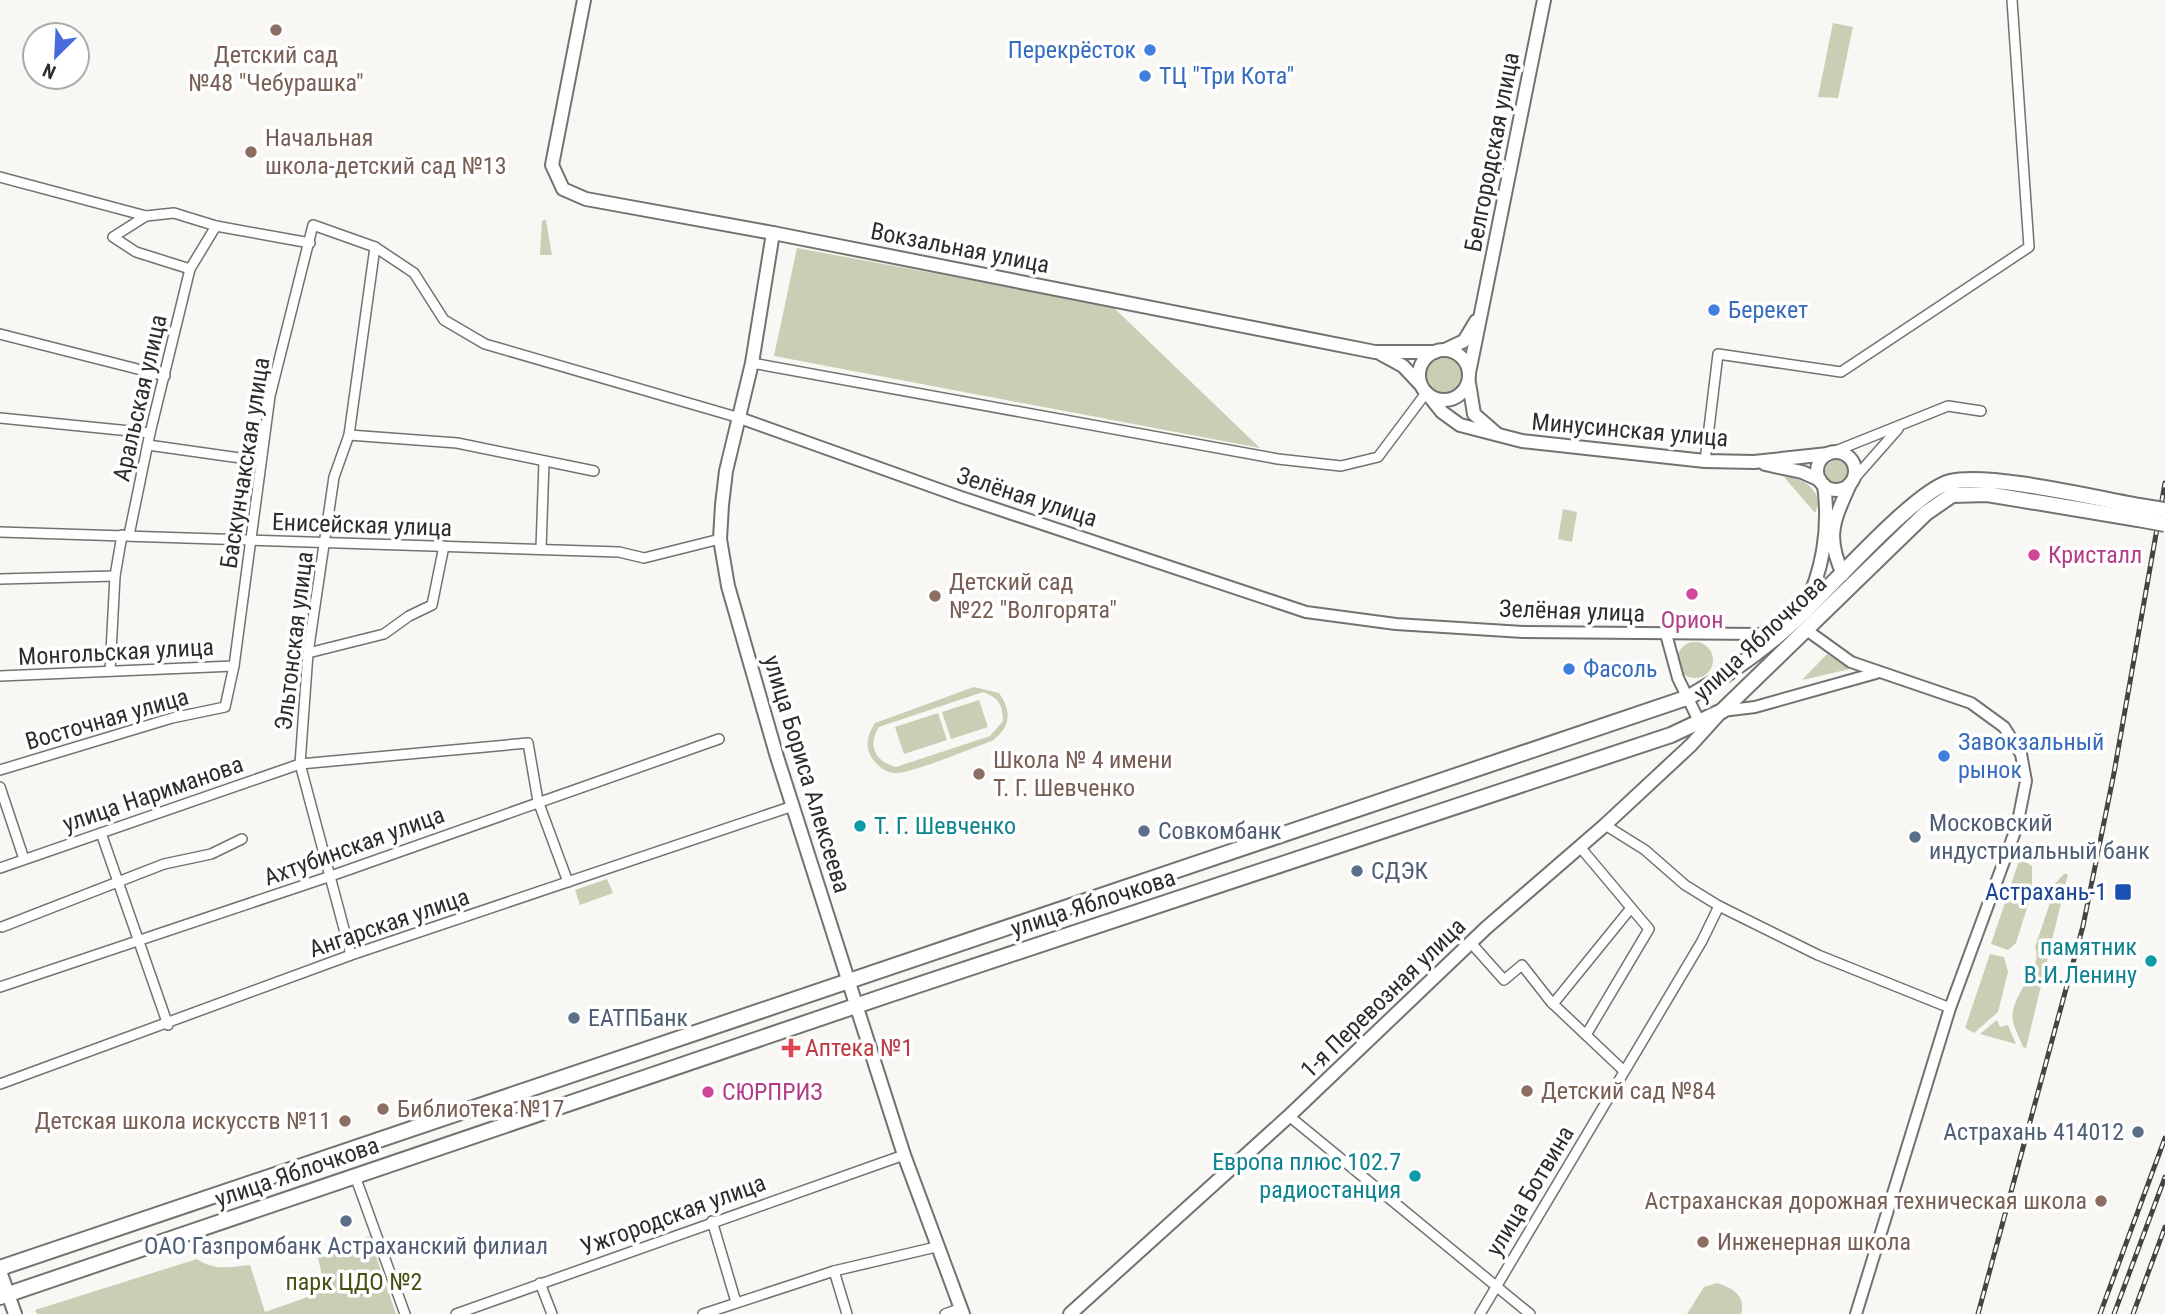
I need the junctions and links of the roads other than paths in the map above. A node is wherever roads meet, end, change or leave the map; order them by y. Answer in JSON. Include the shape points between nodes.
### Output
{"nodes":[{"id":1,"x":584,"y":0,"type":"edge"},
{"id":2,"x":1544,"y":0,"type":"edge"},
{"id":3,"x":2011,"y":0,"type":"edge"},
{"id":4,"x":0,"y":177,"type":"edge"},
{"id":5,"x":146,"y":216,"type":"junction"},
{"id":6,"x":313,"y":225,"type":"joint"},
{"id":7,"x":216,"y":226,"type":"junction"},
{"id":8,"x":774,"y":233,"type":"junction"},
{"id":9,"x":310,"y":243,"type":"junction"},
{"id":10,"x":375,"y":247,"type":"junction"},
{"id":11,"x":190,"y":269,"type":"junction"},
{"id":12,"x":1482,"y":311,"type":"junction"},
{"id":13,"x":0,"y":334,"type":"edge"},
{"id":14,"x":1439,"y":351,"type":"junction"},
{"id":15,"x":1375,"y":352,"type":"junction"},
{"id":16,"x":752,"y":363,"type":"junction"},
{"id":17,"x":165,"y":376,"type":"junction"},
{"id":18,"x":1469,"y":376,"type":"junction"},
{"id":19,"x":1426,"y":391,"type":"junction"},
{"id":20,"x":1981,"y":411,"type":"dead end"},
{"id":21,"x":0,"y":418,"type":"edge"},
{"id":22,"x":740,"y":418,"type":"junction"},
{"id":23,"x":1899,"y":428,"type":"junction"},
{"id":24,"x":150,"y":433,"type":"junction"},
{"id":25,"x":349,"y":435,"type":"junction"},
{"id":26,"x":1503,"y":438,"type":"junction"},
{"id":27,"x":148,"y":445,"type":"junction"},
{"id":28,"x":1831,"y":453,"type":"junction"},
{"id":29,"x":261,"y":461,"type":"junction"},
{"id":30,"x":1705,"y":461,"type":"junction"},
{"id":31,"x":544,"y":462,"type":"junction"},
{"id":32,"x":1754,"y":462,"type":"junction"},
{"id":33,"x":594,"y":471,"type":"dead end"},
{"id":34,"x":1852,"y":482,"type":"junction"},
{"id":35,"x":1821,"y":483,"type":"junction"},
{"id":36,"x":2165,"y":510,"type":"edge"},
{"id":37,"x":2139,"y":512,"type":"junction"},
{"id":38,"x":2165,"y":524,"type":"edge"},
{"id":39,"x":0,"y":532,"type":"edge"},
{"id":40,"x":125,"y":535,"type":"junction"},
{"id":41,"x":720,"y":539,"type":"junction"},
{"id":42,"x":252,"y":541,"type":"junction"},
{"id":43,"x":324,"y":543,"type":"junction"},
{"id":44,"x":444,"y":546,"type":"junction"},
{"id":45,"x":1833,"y":548,"type":"junction"},
{"id":46,"x":541,"y":549,"type":"junction"},
{"id":47,"x":1858,"y":559,"type":"junction"},
{"id":48,"x":1843,"y":574,"type":"junction"},
{"id":49,"x":115,"y":576,"type":"junction"},
{"id":50,"x":0,"y":579,"type":"edge"},
{"id":51,"x":1799,"y":617,"type":"junction"},
{"id":52,"x":1783,"y":631,"type":"junction"},
{"id":53,"x":1808,"y":631,"type":"junction"},
{"id":54,"x":1667,"y":634,"type":"junction"},
{"id":55,"x":308,"y":653,"type":"junction"},
{"id":56,"x":234,"y":666,"type":"junction"},
{"id":57,"x":110,"y":671,"type":"junction"},
{"id":58,"x":1877,"y":673,"type":"junction"},
{"id":59,"x":0,"y":677,"type":"edge"},
{"id":60,"x":1689,"y":697,"type":"junction"},
{"id":61,"x":225,"y":707,"type":"joint"},
{"id":62,"x":1722,"y":711,"type":"junction"},
{"id":63,"x":1700,"y":723,"type":"junction"},
{"id":64,"x":719,"y":739,"type":"dead end"},
{"id":65,"x":300,"y":764,"type":"junction"},
{"id":66,"x":0,"y":770,"type":"edge"},
{"id":67,"x":0,"y":787,"type":"edge"},
{"id":68,"x":538,"y":801,"type":"junction"},
{"id":69,"x":793,"y":806,"type":"junction"},
{"id":70,"x":1605,"y":825,"type":"junction"},
{"id":71,"x":101,"y":833,"type":"junction"},
{"id":72,"x":242,"y":839,"type":"dead end"},
{"id":73,"x":1580,"y":847,"type":"junction"},
{"id":74,"x":24,"y":859,"type":"junction"},
{"id":75,"x":0,"y":868,"type":"edge"},
{"id":76,"x":328,"y":877,"type":"junction"},
{"id":77,"x":118,"y":882,"type":"junction"},
{"id":78,"x":568,"y":882,"type":"junction"},
{"id":79,"x":1718,"y":906,"type":"junction"},
{"id":80,"x":1631,"y":908,"type":"junction"},
{"id":81,"x":2,"y":927,"type":"dead end"},
{"id":82,"x":138,"y":942,"type":"junction"},
{"id":83,"x":1471,"y":943,"type":"junction"},
{"id":84,"x":351,"y":955,"type":"junction"},
{"id":85,"x":850,"y":982,"type":"junction"},
{"id":86,"x":0,"y":987,"type":"edge"},
{"id":87,"x":1553,"y":1004,"type":"junction"},
{"id":88,"x":857,"y":1005,"type":"junction"},
{"id":89,"x":1950,"y":1008,"type":"junction"},
{"id":90,"x":168,"y":1025,"type":"junction"},
{"id":91,"x":1586,"y":1035,"type":"junction"},
{"id":92,"x":1624,"y":1071,"type":"junction"},
{"id":93,"x":0,"y":1084,"type":"edge"},
{"id":94,"x":1289,"y":1116,"type":"junction"},
{"id":95,"x":904,"y":1155,"type":"junction"},
{"id":96,"x":355,"y":1176,"type":"junction"},
{"id":97,"x":712,"y":1221,"type":"junction"},
{"id":98,"x":936,"y":1247,"type":"junction"},
{"id":99,"x":0,"y":1270,"type":"edge"},
{"id":100,"x":834,"y":1271,"type":"junction"},
{"id":101,"x":540,"y":1283,"type":"junction"},
{"id":102,"x":1496,"y":1287,"type":"junction"},
{"id":103,"x":4,"y":1296,"type":"edge"},
{"id":104,"x":736,"y":1302,"type":"junction"},
{"id":105,"x":962,"y":1311,"type":"edge"},
{"id":106,"x":462,"y":1313,"type":"edge"},
{"id":107,"x":15,"y":1314,"type":"edge"},
{"id":108,"x":405,"y":1314,"type":"edge"},
{"id":109,"x":552,"y":1314,"type":"edge"},
{"id":110,"x":703,"y":1314,"type":"edge"},
{"id":111,"x":848,"y":1314,"type":"edge"},
{"id":112,"x":945,"y":1314,"type":"edge"},
{"id":113,"x":1070,"y":1314,"type":"edge"},
{"id":114,"x":1479,"y":1314,"type":"edge"},
{"id":115,"x":1530,"y":1314,"type":"edge"},
{"id":116,"x":1856,"y":1314,"type":"edge"}],
"edges":[{"from":1,"to":8,"type":"main road","name":"Вокзальная улица","via":[[552,165],[563,188],[586,199]]},
{"from":2,"to":12,"type":"main road","name":"Белгородская улица"},
{"from":3,"to":30,"type":"street","via":[[2029,247],[1841,372],[1718,354]]},
{"from":4,"to":5,"type":"street"},
{"from":5,"to":7,"type":"street","via":[[174,213]]},
{"from":5,"to":11,"type":"street","via":[[113,237],[135,252]]},
{"from":6,"to":9,"type":"street","name":"Баскунчакская улица"},
{"from":6,"to":10,"type":"street","name":"Зелёная улица"},
{"from":7,"to":9,"type":"street"},
{"from":7,"to":11,"type":"street"},
{"from":8,"to":15,"type":"main road","name":"Вокзальная улица"},
{"from":8,"to":16,"type":"main road","name":"улица Бориса Алексеева"},
{"from":9,"to":29,"type":"street","name":"Баскунчакская улица","via":[[270,396]]},
{"from":10,"to":22,"type":"street","name":"Зелёная улица","via":[[414,273],[444,320],[485,345]]},
{"from":10,"to":25,"type":"street","name":"Эльтонская улица"},
{"from":11,"to":17,"type":"street","name":"Аральская улица"},
{"from":12,"to":14,"type":"main road","name":"Белгородская улица","via":[[1465,339]]},
{"from":12,"to":18,"type":"main road","name":"Белгородская улица"},
{"from":13,"to":17,"type":"street"},
{"from":14,"to":15,"type":"main road","name":"Вокзальная улица"},
{"from":14,"to":18,"type":"main road","via":[[1462,358]]},
{"from":14,"to":19,"type":"main road","via":[[1420,367]]},
{"from":15,"to":19,"type":"main road","name":"Вокзальная улица","via":[[1396,362]]},
{"from":16,"to":19,"type":"street","via":[[1331,466],[1378,457]]},
{"from":16,"to":22,"type":"main road","name":"улица Бориса Алексеева"},
{"from":17,"to":24,"type":"street","name":"Аральская улица"},
{"from":18,"to":19,"type":"main road","via":[[1464,390],[1454,398],[1442,400]]},
{"from":18,"to":26,"type":"main road","name":"Минусинская улица","via":[[1474,414]]},
{"from":19,"to":26,"type":"main road","name":"Минусинская улица","via":[[1442,412],[1460,425]]},
{"from":20,"to":23,"type":"street","via":[[1948,406]]},
{"from":21,"to":24,"type":"street"},
{"from":22,"to":41,"type":"main road","name":"улица Бориса Алексеева","via":[[726,471]]},
{"from":22,"to":54,"type":"street","name":"Зелёная улица","via":[[1287,608],[1339,619],[1523,632]]},
{"from":23,"to":28,"type":"street"},
{"from":23,"to":34,"type":"street"},
{"from":24,"to":27,"type":"street","name":"Аральская улица"},
{"from":25,"to":31,"type":"street","via":[[457,443]]},
{"from":25,"to":43,"type":"street","name":"Эльтонская улица","via":[[334,477]]},
{"from":26,"to":30,"type":"main road","name":"Минусинская улица"},
{"from":27,"to":29,"type":"street"},
{"from":27,"to":40,"type":"street","name":"Аральская улица"},
{"from":28,"to":32,"type":"main road","name":"Минусинская улица"},
{"from":28,"to":34,"type":"main road","via":[[1852,460]]},
{"from":28,"to":35,"type":"main road","via":[[1818,465]]},
{"from":29,"to":42,"type":"street","name":"Баскунчакская улица"},
{"from":30,"to":32,"type":"main road","name":"Минусинская улица"},
{"from":31,"to":33,"type":"street"},
{"from":31,"to":46,"type":"street"},
{"from":32,"to":35,"type":"main road","name":"Минусинская улица","via":[[1788,468]]},
{"from":34,"to":35,"type":"main road","via":[[1840,489]]},
{"from":34,"to":45,"type":"main road","via":[[1834,524]]},
{"from":35,"to":51,"type":"main road","via":[[1827,523],[1819,573]]},
{"from":36,"to":37,"type":"main road","bridge":true},
{"from":37,"to":38,"type":"main road","bridge":true},
{"from":37,"to":47,"type":"main road","name":"улица Яблочкова","via":[[1989,481],[1948,483],[1917,502]]},
{"from":37,"to":53,"type":"main road","name":"улица Яблочкова","via":[[1987,494],[1952,495],[1926,513]]},
{"from":39,"to":40,"type":"street","name":"Енисейская улица"},
{"from":40,"to":42,"type":"street","name":"Енисейская улица"},
{"from":40,"to":49,"type":"street","name":"Аральская улица"},
{"from":41,"to":46,"type":"street","name":"Енисейская улица","via":[[644,558],[619,552]]},
{"from":41,"to":69,"type":"main road","name":"улица Бориса Алексеева","via":[[728,586]]},
{"from":42,"to":43,"type":"street","name":"Енисейская улица"},
{"from":42,"to":56,"type":"street","name":"Баскунчакская улица"},
{"from":43,"to":44,"type":"street","name":"Енисейская улица"},
{"from":43,"to":55,"type":"street","name":"Эльтонская улица"},
{"from":44,"to":46,"type":"street","name":"Енисейская улица"},
{"from":44,"to":55,"type":"street","via":[[432,605],[384,634]]},
{"from":45,"to":47,"type":"main road"},
{"from":45,"to":48,"type":"main road"},
{"from":47,"to":48,"type":"main road","name":"улица Яблочкова"},
{"from":48,"to":51,"type":"main road","name":"улица Яблочкова"},
{"from":49,"to":50,"type":"street"},
{"from":49,"to":57,"type":"street","name":"Аральская улица"},
{"from":51,"to":52,"type":"main road","name":"улица Яблочкова"},
{"from":52,"to":54,"type":"street","name":"Зелёная улица"},
{"from":52,"to":60,"type":"main road","name":"улица Яблочкова"},
{"from":53,"to":58,"type":"street","via":[[1851,662]]},
{"from":53,"to":62,"type":"main road","name":"улица Яблочкова"},
{"from":54,"to":60,"type":"street","via":[[1670,655]]},
{"from":55,"to":65,"type":"street","name":"Эльтонская улица"},
{"from":56,"to":57,"type":"street","name":"Монгольская улица"},
{"from":56,"to":61,"type":"street","name":"Баскунчакская улица"},
{"from":57,"to":59,"type":"street","name":"Монгольская улица"},
{"from":58,"to":62,"type":"street","via":[[1755,707]]},
{"from":58,"to":89,"type":"street","via":[[1971,703],[2004,727],[2021,754],[2026,780],[2017,826]]},
{"from":60,"to":63,"type":"street"},
{"from":60,"to":85,"type":"main road","name":"улица Яблочкова"},
{"from":61,"to":66,"type":"street","name":"Восточная улица","via":[[172,718]]},
{"from":62,"to":63,"type":"main road","name":"улица Яблочкова"},
{"from":62,"to":70,"type":"main road","name":"1-я Перевозная улица"},
{"from":63,"to":88,"type":"main road","name":"улица Яблочкова"},
{"from":64,"to":68,"type":"street","name":"Ахтубинская улица"},
{"from":65,"to":68,"type":"street","name":"улица Нариманова","via":[[528,743]]},
{"from":65,"to":71,"type":"street","name":"улица Нариманова"},
{"from":65,"to":76,"type":"street","name":"Эльтонская улица"},
{"from":67,"to":74,"type":"street"},
{"from":68,"to":76,"type":"street","name":"Ахтубинская улица"},
{"from":68,"to":78,"type":"street"},
{"from":69,"to":78,"type":"street","name":"Ангарская улица"},
{"from":69,"to":85,"type":"main road","name":"улица Бориса Алексеева"},
{"from":70,"to":73,"type":"main road","name":"1-я Перевозная улица"},
{"from":70,"to":79,"type":"street"},
{"from":71,"to":74,"type":"street","name":"улица Нариманова"},
{"from":71,"to":77,"type":"street"},
{"from":72,"to":77,"type":"street","via":[[211,854],[164,864]]},
{"from":73,"to":80,"type":"street"},
{"from":73,"to":83,"type":"main road","name":"1-я Перевозная улица"},
{"from":74,"to":75,"type":"street","name":"улица Нариманова"},
{"from":76,"to":82,"type":"street","name":"Ахтубинская улица"},
{"from":76,"to":84,"type":"street","name":"Эльтонская улица"},
{"from":77,"to":81,"type":"street"},
{"from":77,"to":82,"type":"street"},
{"from":78,"to":84,"type":"street","name":"Ангарская улица"},
{"from":79,"to":89,"type":"street","via":[[1818,956]]},
{"from":79,"to":92,"type":"street","name":"улица Ботвина"},
{"from":80,"to":87,"type":"street"},
{"from":80,"to":91,"type":"street","via":[[1649,929]]},
{"from":82,"to":86,"type":"street","name":"Ахтубинская улица"},
{"from":82,"to":90,"type":"street"},
{"from":83,"to":87,"type":"street","via":[[1504,979],[1522,965]]},
{"from":83,"to":94,"type":"main road","name":"1-я Перевозная улица"},
{"from":84,"to":90,"type":"street","name":"Ангарская улица"},
{"from":85,"to":88,"type":"main road","name":"улица Бориса Алексеева"},
{"from":85,"to":99,"type":"main road","name":"улица Яблочкова"},
{"from":87,"to":91,"type":"street"},
{"from":88,"to":95,"type":"main road","name":"улица Бориса Алексеева"},
{"from":88,"to":96,"type":"main road","name":"улица Яблочкова"},
{"from":89,"to":116,"type":"street"},
{"from":90,"to":93,"type":"street","name":"Ангарская улица"},
{"from":91,"to":92,"type":"street"},
{"from":92,"to":102,"type":"street","name":"улица Ботвина"},
{"from":94,"to":102,"type":"street"},
{"from":94,"to":113,"type":"main road","name":"1-я Перевозная улица"},
{"from":95,"to":97,"type":"street","name":"Ужгородская улица"},
{"from":95,"to":98,"type":"main road","name":"улица Бориса Алексеева"},
{"from":96,"to":103,"type":"main road","name":"улица Яблочкова"},
{"from":96,"to":108,"type":"street"},
{"from":97,"to":101,"type":"street","name":"Ужгородская улица"},
{"from":97,"to":104,"type":"street"},
{"from":98,"to":100,"type":"street"},
{"from":98,"to":105,"type":"main road","name":"улица Бориса Алексеева"},
{"from":99,"to":103,"type":"main road"},
{"from":100,"to":104,"type":"street"},
{"from":100,"to":111,"type":"street"},
{"from":101,"to":106,"type":"street","name":"Ужгородская улица"},
{"from":101,"to":109,"type":"street"},
{"from":102,"to":114,"type":"street","name":"улица Ботвина"},
{"from":102,"to":115,"type":"street"},
{"from":103,"to":107,"type":"main road"},
{"from":104,"to":110,"type":"street"},
{"from":105,"to":112,"type":"street"}]}
